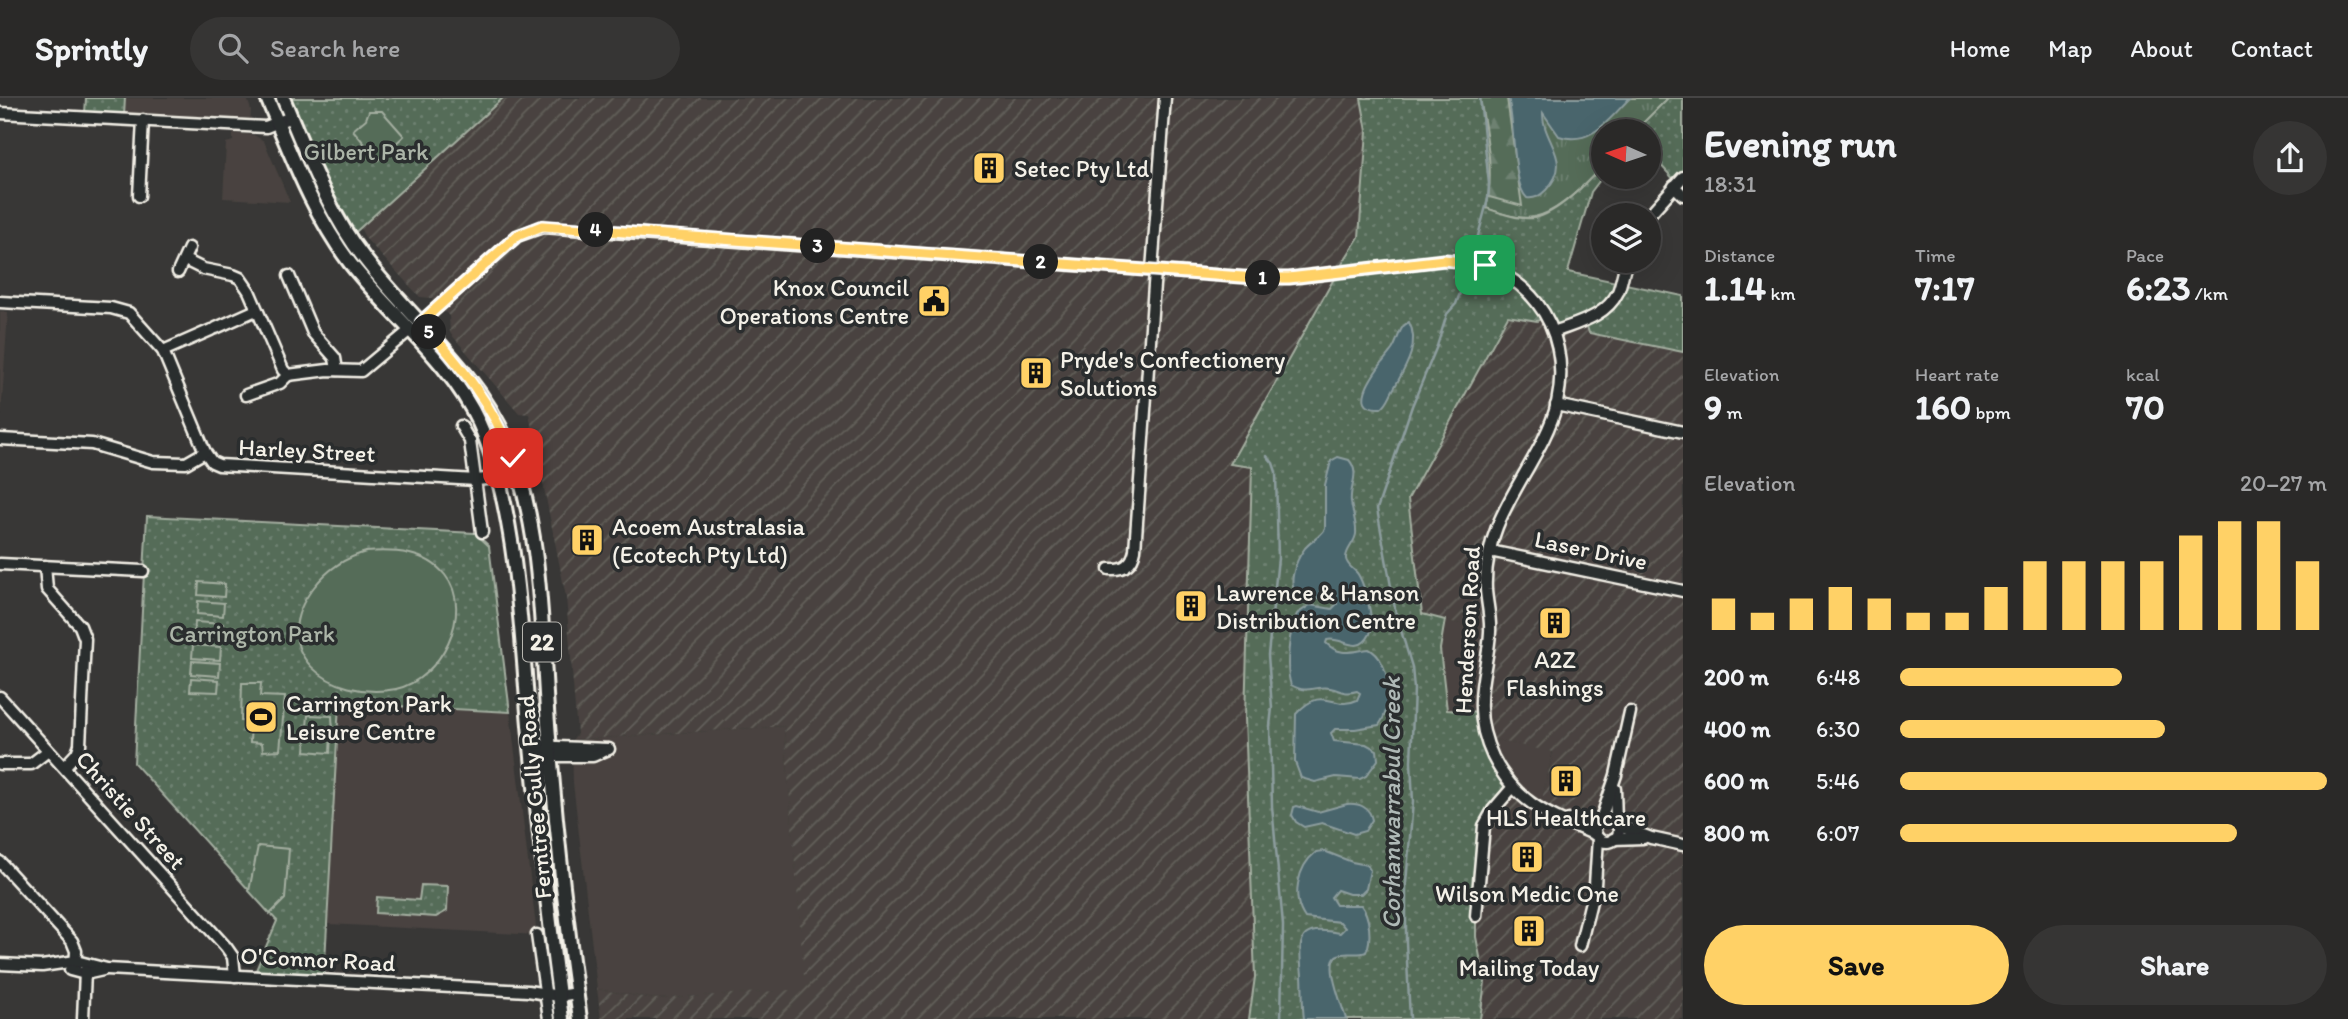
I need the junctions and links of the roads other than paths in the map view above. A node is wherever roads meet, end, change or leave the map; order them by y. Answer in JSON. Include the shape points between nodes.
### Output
{"nodes":[{"id":1,"x":267,"y":98,"type":"edge"},
{"id":2,"x":283,"y":98,"type":"edge"},
{"id":3,"x":1165,"y":98,"type":"edge"},
{"id":4,"x":0,"y":113,"type":"edge"},
{"id":5,"x":291,"y":117,"type":"junction"},
{"id":6,"x":143,"y":120,"type":"junction"},
{"id":7,"x":277,"y":124,"type":"junction"},
{"id":8,"x":1683,"y":177,"type":"edge"},
{"id":9,"x":1674,"y":186,"type":"junction"},
{"id":10,"x":1683,"y":195,"type":"edge"},
{"id":11,"x":139,"y":196,"type":"dead end"},
{"id":12,"x":1659,"y":203,"type":"edge"},
{"id":13,"x":189,"y":248,"type":"dead end"},
{"id":14,"x":185,"y":260,"type":"junction"},
{"id":15,"x":1154,"y":270,"type":"junction"},
{"id":16,"x":178,"y":272,"type":"dead end"},
{"id":17,"x":1623,"y":273,"type":"edge"},
{"id":18,"x":289,"y":276,"type":"dead end"},
{"id":19,"x":0,"y":302,"type":"edge"},
{"id":20,"x":256,"y":310,"type":"junction"},
{"id":21,"x":415,"y":326,"type":"junction"},
{"id":22,"x":1554,"y":332,"type":"junction"},
{"id":23,"x":163,"y":351,"type":"junction"},
{"id":24,"x":337,"y":370,"type":"junction"},
{"id":25,"x":288,"y":375,"type":"junction"},
{"id":26,"x":246,"y":395,"type":"dead end"},
{"id":27,"x":1556,"y":405,"type":"junction"},
{"id":28,"x":461,"y":426,"type":"dead end"},
{"id":29,"x":1683,"y":432,"type":"edge"},
{"id":30,"x":0,"y":439,"type":"edge"},
{"id":31,"x":205,"y":452,"type":"junction"},
{"id":32,"x":520,"y":475,"type":"junction"},
{"id":33,"x":497,"y":478,"type":"junction"},
{"id":34,"x":475,"y":480,"type":"junction"},
{"id":35,"x":482,"y":532,"type":"dead end"},
{"id":36,"x":1490,"y":551,"type":"junction"},
{"id":37,"x":0,"y":564,"type":"edge"},
{"id":38,"x":45,"y":566,"type":"junction"},
{"id":39,"x":1109,"y":569,"type":"dead end"},
{"id":40,"x":143,"y":571,"type":"dead end"},
{"id":41,"x":1683,"y":591,"type":"edge"},
{"id":42,"x":0,"y":697,"type":"edge"},
{"id":43,"x":1630,"y":712,"type":"dead end"},
{"id":44,"x":48,"y":751,"type":"junction"},
{"id":45,"x":532,"y":751,"type":"junction"},
{"id":46,"x":550,"y":752,"type":"junction"},
{"id":47,"x":0,"y":764,"type":"edge"},
{"id":48,"x":64,"y":767,"type":"junction"},
{"id":49,"x":1616,"y":775,"type":"junction"},
{"id":50,"x":1512,"y":789,"type":"junction"},
{"id":51,"x":1558,"y":819,"type":"junction"},
{"id":52,"x":1600,"y":820,"type":"junction"},
{"id":53,"x":1617,"y":824,"type":"junction"},
{"id":54,"x":1597,"y":837,"type":"junction"},
{"id":55,"x":1651,"y":838,"type":"junction"},
{"id":56,"x":1612,"y":840,"type":"junction"},
{"id":57,"x":1683,"y":845,"type":"edge"},
{"id":58,"x":0,"y":862,"type":"edge"},
{"id":59,"x":1595,"y":885,"type":"junction"},
{"id":60,"x":1476,"y":916,"type":"dead end"},
{"id":61,"x":537,"y":935,"type":"dead end"},
{"id":62,"x":1580,"y":946,"type":"dead end"},
{"id":63,"x":0,"y":964,"type":"edge"},
{"id":64,"x":80,"y":968,"type":"junction"},
{"id":65,"x":231,"y":975,"type":"junction"},
{"id":66,"x":545,"y":990,"type":"junction"},
{"id":67,"x":558,"y":990,"type":"junction"},
{"id":68,"x":576,"y":993,"type":"junction"},
{"id":69,"x":83,"y":1019,"type":"edge"},
{"id":70,"x":549,"y":1019,"type":"edge"},
{"id":71,"x":562,"y":1019,"type":"edge"},
{"id":72,"x":580,"y":1019,"type":"edge"}],
"edges":[{"from":1,"to":7,"type":"main road","name":"Ferntree Gully Road","number":"22"},
{"from":2,"to":5,"type":"main road","name":"Ferntree Gully Road","number":"22"},
{"from":3,"to":15,"type":"street"},
{"from":4,"to":6,"type":"street"},
{"from":5,"to":7,"type":"street"},
{"from":5,"to":21,"type":"main road","name":"Ferntree Gully Road","number":"22","via":[[350,237]]},
{"from":6,"to":7,"type":"street"},
{"from":6,"to":11,"type":"street"},
{"from":7,"to":21,"type":"main road","name":"Ferntree Gully Road","number":"22","via":[[334,239],[365,282]]},
{"from":8,"to":9,"type":"street"},
{"from":9,"to":10,"type":"street"},
{"from":9,"to":12,"type":"street"},
{"from":13,"to":14,"type":"street"},
{"from":14,"to":16,"type":"street"},
{"from":14,"to":20,"type":"street","via":[[240,278]]},
{"from":15,"to":21,"type":"street","via":[[542,226],[517,236]]},
{"from":15,"to":22,"type":"street","name":"Henderson Road","via":[[1274,278],[1457,260],[1485,265],[1508,276],[1530,294]]},
{"from":15,"to":39,"type":"street","via":[[1135,550],[1128,565]]},
{"from":17,"to":22,"type":"street","via":[[1609,306],[1594,317]]},
{"from":18,"to":24,"type":"street","via":[[313,333],[335,358]]},
{"from":19,"to":23,"type":"street","via":[[121,309]]},
{"from":20,"to":23,"type":"street"},
{"from":20,"to":25,"type":"street"},
{"from":21,"to":24,"type":"street","via":[[365,369]]},
{"from":21,"to":32,"type":"main road","name":"Ferntree Gully Road","number":"22","via":[[479,392],[500,426]]},
{"from":21,"to":33,"type":"main road","name":"Ferntree Gully Road","number":"22","via":[[470,406]]},
{"from":22,"to":27,"type":"street","name":"Henderson Road","via":[[1561,376]]},
{"from":23,"to":31,"type":"street"},
{"from":24,"to":25,"type":"street"},
{"from":25,"to":26,"type":"street"},
{"from":27,"to":29,"type":"street"},
{"from":27,"to":36,"type":"street","name":"Henderson Road","via":[[1498,524]]},
{"from":28,"to":34,"type":"street","via":[[470,441]]},
{"from":30,"to":31,"type":"street","name":"Harley Street","via":[[92,444],[165,463],[186,463]]},
{"from":31,"to":34,"type":"street","name":"Harley Street","via":[[215,464],[224,466]]},
{"from":32,"to":33,"type":"main road"},
{"from":32,"to":46,"type":"main road","name":"Ferntree Gully Road","number":"22","via":[[540,600]]},
{"from":33,"to":34,"type":"street","name":"Harley Street"},
{"from":33,"to":45,"type":"main road","name":"Ferntree Gully Road","number":"22","via":[[515,574]]},
{"from":34,"to":35,"type":"street"},
{"from":36,"to":41,"type":"street","name":"Laser Drive"},
{"from":36,"to":50,"type":"street","name":"Henderson Road","via":[[1486,586],[1490,631],[1481,718],[1491,752]]},
{"from":37,"to":38,"type":"street"},
{"from":38,"to":40,"type":"street"},
{"from":38,"to":48,"type":"street","via":[[47,589],[85,639],[79,748]]},
{"from":42,"to":44,"type":"street","name":"Christie Street"},
{"from":43,"to":49,"type":"street"},
{"from":44,"to":47,"type":"street","via":[[32,764]]},
{"from":44,"to":48,"type":"street","name":"Christie Street"},
{"from":45,"to":46,"type":"street"},
{"from":45,"to":67,"type":"main road","name":"Ferntree Gully Road","number":"22"},
{"from":46,"to":68,"type":"main road","name":"Ferntree Gully Road","number":"22"},
{"from":48,"to":65,"type":"street","name":"Christie Street","via":[[229,952],[234,961]]},
{"from":49,"to":52,"type":"street"},
{"from":49,"to":53,"type":"street"},
{"from":50,"to":51,"type":"street","name":"Henderson Road"},
{"from":50,"to":60,"type":"street","via":[[1484,826]]},
{"from":51,"to":52,"type":"street"},
{"from":51,"to":54,"type":"street","name":"Henderson Road"},
{"from":52,"to":53,"type":"street","via":[[1609,818]]},
{"from":52,"to":54,"type":"street"},
{"from":53,"to":55,"type":"street"},
{"from":53,"to":56,"type":"street","via":[[1618,833]]},
{"from":54,"to":56,"type":"street"},
{"from":54,"to":59,"type":"street"},
{"from":55,"to":56,"type":"street"},
{"from":55,"to":57,"type":"street"},
{"from":56,"to":59,"type":"street"},
{"from":58,"to":64,"type":"street","via":[[72,941]]},
{"from":59,"to":62,"type":"street"},
{"from":61,"to":66,"type":"street","name":"Ferntree Gully Road"},
{"from":63,"to":64,"type":"street","name":"O'Connor Road"},
{"from":64,"to":65,"type":"street","name":"O'Connor Road"},
{"from":64,"to":69,"type":"street"},
{"from":65,"to":66,"type":"street","name":"O'Connor Road"},
{"from":66,"to":67,"type":"street","name":"O'Connor Road"},
{"from":66,"to":70,"type":"street","name":"Ferntree Gully Road"},
{"from":67,"to":68,"type":"street","name":"O'Connor Road"},
{"from":67,"to":71,"type":"main road","name":"Ferntree Gully Road","number":"22"},
{"from":68,"to":72,"type":"main road","name":"Ferntree Gully Road","number":"22"}]}
